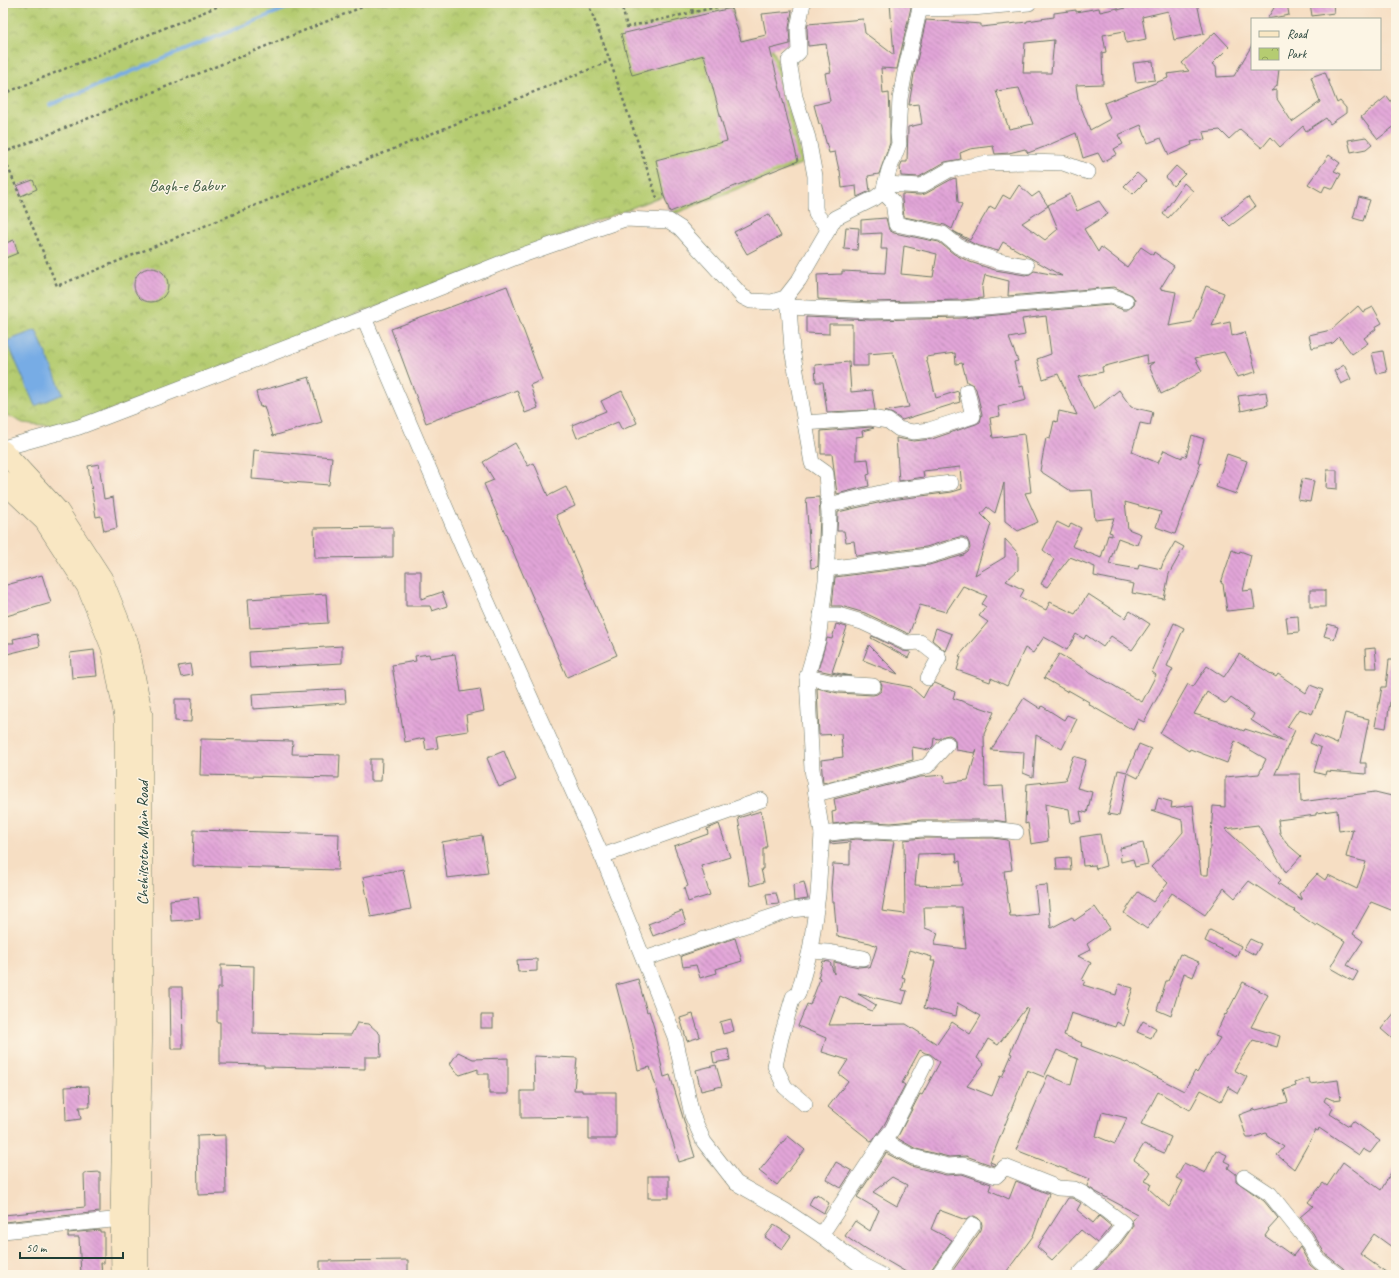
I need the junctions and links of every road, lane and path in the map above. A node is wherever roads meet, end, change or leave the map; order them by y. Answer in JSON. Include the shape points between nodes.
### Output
{"nodes":[{"id":1,"x":226,"y":3,"type":"edge"},
{"id":2,"x":372,"y":3,"type":"edge"},
{"id":3,"x":588,"y":3,"type":"edge"},
{"id":4,"x":621,"y":3,"type":"edge"},
{"id":5,"x":691,"y":3,"type":"edge"},
{"id":6,"x":803,"y":3,"type":"edge"},
{"id":7,"x":1029,"y":3,"type":"edge"},
{"id":8,"x":726,"y":5,"type":"dead end"},
{"id":9,"x":921,"y":6,"type":"edge"},
{"id":10,"x":693,"y":12,"type":"junction"},
{"id":11,"x":610,"y":61,"type":"junction"},
{"id":12,"x":3,"y":94,"type":"edge"},
{"id":13,"x":3,"y":154,"type":"edge"},
{"id":14,"x":1088,"y":172,"type":"dead end"},
{"id":15,"x":884,"y":188,"type":"junction"},
{"id":16,"x":657,"y":198,"type":"dead end"},
{"id":17,"x":829,"y":229,"type":"junction"},
{"id":18,"x":1027,"y":266,"type":"dead end"},
{"id":19,"x":1126,"y":301,"type":"dead end"},
{"id":20,"x":787,"y":302,"type":"junction"},
{"id":21,"x":364,"y":318,"type":"junction"},
{"id":22,"x":967,"y":391,"type":"dead end"},
{"id":23,"x":805,"y":423,"type":"junction"},
{"id":24,"x":3,"y":449,"type":"edge"},
{"id":25,"x":3,"y":481,"type":"edge"},
{"id":26,"x":952,"y":483,"type":"dead end"},
{"id":27,"x":828,"y":504,"type":"junction"},
{"id":28,"x":961,"y":546,"type":"dead end"},
{"id":29,"x":826,"y":569,"type":"junction"},
{"id":30,"x":821,"y":615,"type":"junction"},
{"id":31,"x":807,"y":677,"type":"junction"},
{"id":32,"x":928,"y":678,"type":"dead end"},
{"id":33,"x":873,"y":686,"type":"dead end"},
{"id":34,"x":947,"y":744,"type":"dead end"},
{"id":35,"x":816,"y":794,"type":"junction"},
{"id":36,"x":761,"y":800,"type":"dead end"},
{"id":37,"x":1016,"y":832,"type":"dead end"},
{"id":38,"x":822,"y":834,"type":"junction"},
{"id":39,"x":602,"y":856,"type":"junction"},
{"id":40,"x":816,"y":907,"type":"junction"},
{"id":41,"x":810,"y":951,"type":"junction"},
{"id":42,"x":863,"y":958,"type":"dead end"},
{"id":43,"x":644,"y":959,"type":"junction"},
{"id":44,"x":926,"y":1062,"type":"dead end"},
{"id":45,"x":805,"y":1104,"type":"dead end"},
{"id":46,"x":883,"y":1140,"type":"junction"},
{"id":47,"x":1244,"y":1177,"type":"dead end"},
{"id":48,"x":122,"y":1219,"type":"junction"},
{"id":49,"x":973,"y":1226,"type":"dead end"},
{"id":50,"x":3,"y":1231,"type":"edge"},
{"id":51,"x":821,"y":1235,"type":"junction"},
{"id":52,"x":122,"y":1275,"type":"edge"},
{"id":53,"x":138,"y":1275,"type":"edge"},
{"id":54,"x":881,"y":1275,"type":"edge"},
{"id":55,"x":938,"y":1275,"type":"edge"},
{"id":56,"x":1079,"y":1275,"type":"edge"},
{"id":57,"x":1337,"y":1275,"type":"edge"}],
"edges":[{"from":1,"to":12,"type":"path"},
{"from":2,"to":13,"type":"path"},
{"from":3,"to":11,"type":"path"},
{"from":4,"to":10,"type":"path","via":[[628,27]]},
{"from":5,"to":10,"type":"path"},
{"from":6,"to":17,"type":"street","via":[[798,28],[799,52],[789,61],[795,97],[810,146],[815,176],[816,214]]},
{"from":7,"to":9,"type":"street","via":[[972,8]]},
{"from":8,"to":10,"type":"path"},
{"from":9,"to":15,"type":"street","via":[[900,99],[899,144]]},
{"from":11,"to":13,"type":"path","via":[[57,286]]},
{"from":11,"to":16,"type":"path"},
{"from":14,"to":15,"type":"street","via":[[1063,163],[988,163],[949,170],[921,186]]},
{"from":15,"to":17,"type":"street","via":[[875,198],[835,218]]},
{"from":15,"to":18,"type":"street","via":[[893,202],[896,224],[943,234],[958,246],[973,253]]},
{"from":17,"to":20,"type":"street"},
{"from":19,"to":20,"type":"street","via":[[1111,296],[947,310],[871,311]]},
{"from":20,"to":21,"type":"street","via":[[751,301],[743,297],[680,228],[669,221],[625,219],[514,258]]},
{"from":20,"to":23,"type":"street"},
{"from":21,"to":24,"type":"street","via":[[80,427]]},
{"from":21,"to":39,"type":"street","via":[[463,548]]},
{"from":22,"to":23,"type":"street","via":[[973,416],[929,430],[913,432],[899,429],[888,421],[871,418]]},
{"from":23,"to":27,"type":"street","via":[[812,463],[826,472]]},
{"from":24,"to":53,"type":"main road","name":"Chehilsoton Main Road","via":[[58,511],[102,579],[128,644],[142,715],[142,1018]]},
{"from":25,"to":48,"type":"main road","name":"Chehilsoton Main Road","via":[[45,521],[87,586],[112,648],[125,717]]},
{"from":26,"to":27,"type":"street","via":[[889,491]]},
{"from":27,"to":29,"type":"street"},
{"from":28,"to":29,"type":"street","via":[[928,556]]},
{"from":29,"to":30,"type":"street"},
{"from":30,"to":31,"type":"street","via":[[818,640]]},
{"from":30,"to":32,"type":"street","via":[[862,622],[907,643],[920,642],[939,658]]},
{"from":31,"to":33,"type":"street","via":[[839,684]]},
{"from":31,"to":35,"type":"street","via":[[812,769]]},
{"from":34,"to":35,"type":"street","via":[[927,766]]},
{"from":35,"to":38,"type":"street"},
{"from":36,"to":39,"type":"street"},
{"from":37,"to":38,"type":"street","via":[[993,829],[922,829],[891,832],[856,830]]},
{"from":38,"to":40,"type":"street"},
{"from":39,"to":43,"type":"street"},
{"from":40,"to":41,"type":"street"},
{"from":40,"to":43,"type":"street","via":[[792,910]]},
{"from":41,"to":42,"type":"street"},
{"from":41,"to":45,"type":"street","via":[[798,994],[793,997],[775,1066],[785,1087]]},
{"from":43,"to":51,"type":"street","via":[[675,1037],[692,1115],[704,1142],[736,1183],[784,1210]]},
{"from":44,"to":46,"type":"street","via":[[892,1130]]},
{"from":46,"to":51,"type":"street"},
{"from":46,"to":56,"type":"street","via":[[913,1157],[948,1166],[963,1165],[996,1176],[1005,1167],[1040,1182],[1058,1188],[1074,1189],[1084,1194],[1124,1224],[1111,1242]]},
{"from":47,"to":57,"type":"street","via":[[1270,1194],[1318,1260]]},
{"from":48,"to":50,"type":"street"},
{"from":48,"to":52,"type":"main road","name":"Chehilsoton Main Road"},
{"from":49,"to":55,"type":"street"},
{"from":51,"to":54,"type":"street"}]}
